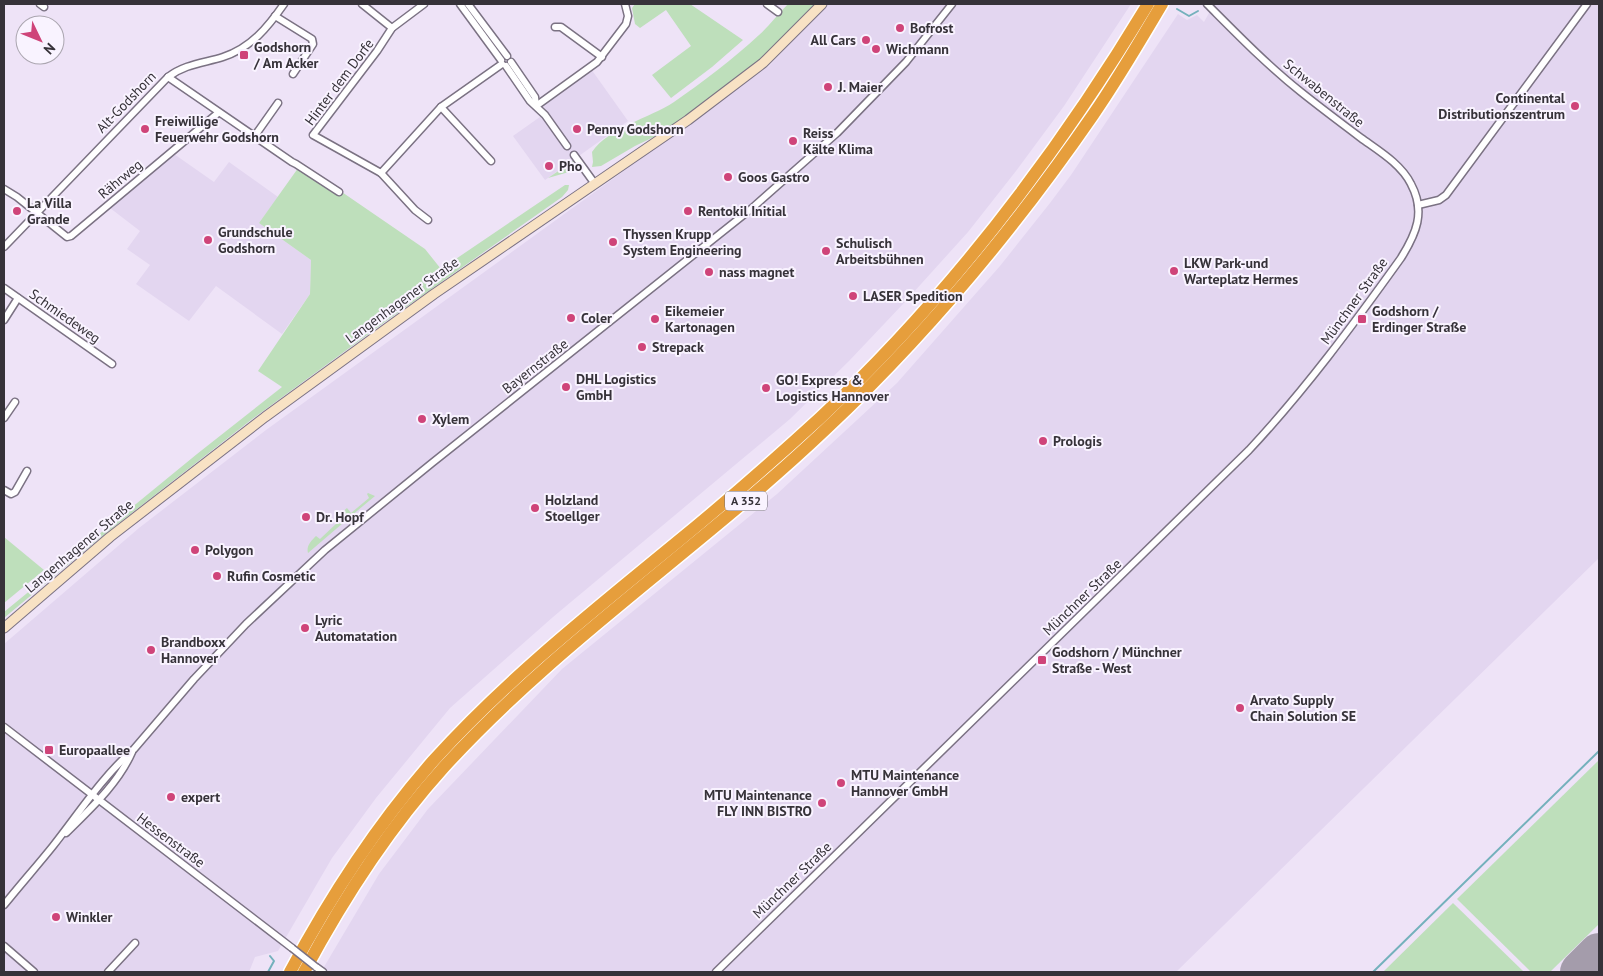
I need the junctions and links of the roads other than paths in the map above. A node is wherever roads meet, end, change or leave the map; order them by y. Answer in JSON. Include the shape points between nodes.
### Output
{"nodes":[{"id":1,"x":284,"y":4,"type":"edge"},
{"id":2,"x":362,"y":4,"type":"edge"},
{"id":3,"x":424,"y":4,"type":"edge"},
{"id":4,"x":460,"y":4,"type":"edge"},
{"id":5,"x":468,"y":4,"type":"edge"},
{"id":6,"x":625,"y":4,"type":"edge"},
{"id":7,"x":767,"y":4,"type":"edge"},
{"id":8,"x":822,"y":4,"type":"edge"},
{"id":9,"x":952,"y":4,"type":"edge"},
{"id":10,"x":1148,"y":4,"type":"edge"},
{"id":11,"x":1162,"y":4,"type":"edge"},
{"id":12,"x":1207,"y":4,"type":"edge"},
{"id":13,"x":1587,"y":4,"type":"edge"},
{"id":14,"x":778,"y":12,"type":"dead end"},
{"id":15,"x":276,"y":16,"type":"junction"},
{"id":16,"x":555,"y":27,"type":"dead end"},
{"id":17,"x":392,"y":28,"type":"junction"},
{"id":18,"x":602,"y":57,"type":"junction"},
{"id":19,"x":505,"y":62,"type":"junction"},
{"id":20,"x":293,"y":74,"type":"dead end"},
{"id":21,"x":168,"y":77,"type":"junction"},
{"id":22,"x":278,"y":103,"type":"dead end"},
{"id":23,"x":536,"y":106,"type":"junction"},
{"id":24,"x":441,"y":107,"type":"junction"},
{"id":25,"x":218,"y":113,"type":"junction"},
{"id":26,"x":254,"y":137,"type":"junction"},
{"id":27,"x":567,"y":146,"type":"dead end"},
{"id":28,"x":574,"y":156,"type":"dead end"},
{"id":29,"x":491,"y":162,"type":"dead end"},
{"id":30,"x":381,"y":173,"type":"junction"},
{"id":31,"x":595,"y":184,"type":"junction"},
{"id":32,"x":4,"y":189,"type":"edge"},
{"id":33,"x":339,"y":192,"type":"dead end"},
{"id":34,"x":1418,"y":205,"type":"junction"},
{"id":35,"x":36,"y":213,"type":"junction"},
{"id":36,"x":428,"y":220,"type":"dead end"},
{"id":37,"x":4,"y":247,"type":"edge"},
{"id":38,"x":4,"y":288,"type":"edge"},
{"id":39,"x":18,"y":298,"type":"junction"},
{"id":40,"x":4,"y":320,"type":"edge"},
{"id":41,"x":112,"y":364,"type":"dead end"},
{"id":42,"x":15,"y":402,"type":"dead end"},
{"id":43,"x":4,"y":418,"type":"edge"},
{"id":44,"x":27,"y":471,"type":"dead end"},
{"id":45,"x":4,"y":490,"type":"edge"},
{"id":46,"x":4,"y":628,"type":"edge"},
{"id":47,"x":4,"y":727,"type":"edge"},
{"id":48,"x":134,"y":749,"type":"junction"},
{"id":49,"x":92,"y":795,"type":"junction"},
{"id":50,"x":99,"y":801,"type":"junction"},
{"id":51,"x":53,"y":846,"type":"junction"},
{"id":52,"x":4,"y":905,"type":"edge"},
{"id":53,"x":135,"y":943,"type":"dead end"},
{"id":54,"x":4,"y":946,"type":"edge"},
{"id":55,"x":34,"y":972,"type":"edge"},
{"id":56,"x":108,"y":972,"type":"edge"},
{"id":57,"x":290,"y":972,"type":"edge"},
{"id":58,"x":304,"y":972,"type":"edge"},
{"id":59,"x":323,"y":972,"type":"edge"},
{"id":60,"x":716,"y":972,"type":"edge"}],
"edges":[{"from":1,"to":15,"type":"street","name":"Alt-Godshorn"},
{"from":2,"to":17,"type":"street"},
{"from":3,"to":17,"type":"street","name":"Hinter dem Dorfe"},
{"from":4,"to":19,"type":"street"},
{"from":5,"to":19,"type":"street"},
{"from":6,"to":18,"type":"street","via":[[626,24]]},
{"from":7,"to":14,"type":"street"},
{"from":8,"to":31,"type":"main road","name":"Langenhagener Straße","via":[[763,63]]},
{"from":9,"to":48,"type":"street","name":"Bayernstraße","via":[[906,62],[837,134],[745,214],[325,550],[246,624]]},
{"from":10,"to":57,"type":"highway","number":"A 352","via":[[1038,171],[935,299],[874,365],[756,476],[535,661],[476,716],[429,767],[372,838],[321,916]]},
{"from":11,"to":58,"type":"highway","number":"A 352","via":[[1119,75],[1048,178],[945,306],[827,429],[542,671],[471,738],[381,846],[326,930]]},
{"from":12,"to":34,"type":"street","name":"Schwabenstraße","via":[[1294,86],[1397,166],[1411,184]]},
{"from":13,"to":34,"type":"street","via":[[1446,196]]},
{"from":15,"to":20,"type":"street","via":[[312,39],[313,44]]},
{"from":15,"to":21,"type":"street","name":"Alt-Godshorn","via":[[256,38],[234,53],[195,63]]},
{"from":16,"to":18,"type":"street","via":[[561,27]]},
{"from":17,"to":30,"type":"street","name":"Hinter dem Dorfe","via":[[313,135]]},
{"from":18,"to":23,"type":"street"},
{"from":19,"to":23,"type":"street"},
{"from":19,"to":24,"type":"street"},
{"from":21,"to":25,"type":"street"},
{"from":21,"to":35,"type":"street","name":"Alt-Godshorn"},
{"from":22,"to":26,"type":"street"},
{"from":23,"to":27,"type":"street"},
{"from":24,"to":29,"type":"street"},
{"from":24,"to":30,"type":"street"},
{"from":25,"to":26,"type":"street"},
{"from":25,"to":35,"type":"street","name":"Rährweg","via":[[71,236],[67,237]]},
{"from":26,"to":33,"type":"street"},
{"from":28,"to":31,"type":"street"},
{"from":30,"to":36,"type":"street","name":"Hinter dem Dorfe"},
{"from":31,"to":46,"type":"main road","name":"Langenhagener Straße","via":[[434,294],[265,416],[110,538]]},
{"from":32,"to":35,"type":"street","name":"Rährweg"},
{"from":34,"to":60,"type":"street","name":"Münchner Straße","via":[[1416,231],[1401,258],[1326,361],[1274,423]]},
{"from":35,"to":37,"type":"street","name":"Alt-Godshorn"},
{"from":38,"to":39,"type":"street","name":"Schmiedeweg"},
{"from":39,"to":40,"type":"street"},
{"from":39,"to":41,"type":"street","name":"Schmiedeweg"},
{"from":42,"to":43,"type":"street"},
{"from":44,"to":45,"type":"street","via":[[15,492],[11,494]]},
{"from":47,"to":49,"type":"street","name":"Hessenstraße"},
{"from":48,"to":49,"type":"street","name":"Bayernstraße"},
{"from":48,"to":50,"type":"street","name":"Bayernstraße"},
{"from":49,"to":50,"type":"street","name":"Hessenstraße"},
{"from":49,"to":51,"type":"street"},
{"from":50,"to":51,"type":"street"},
{"from":50,"to":59,"type":"street","name":"Hessenstraße","bridge":true},
{"from":51,"to":52,"type":"street"},
{"from":53,"to":56,"type":"street"},
{"from":54,"to":55,"type":"street"}]}
